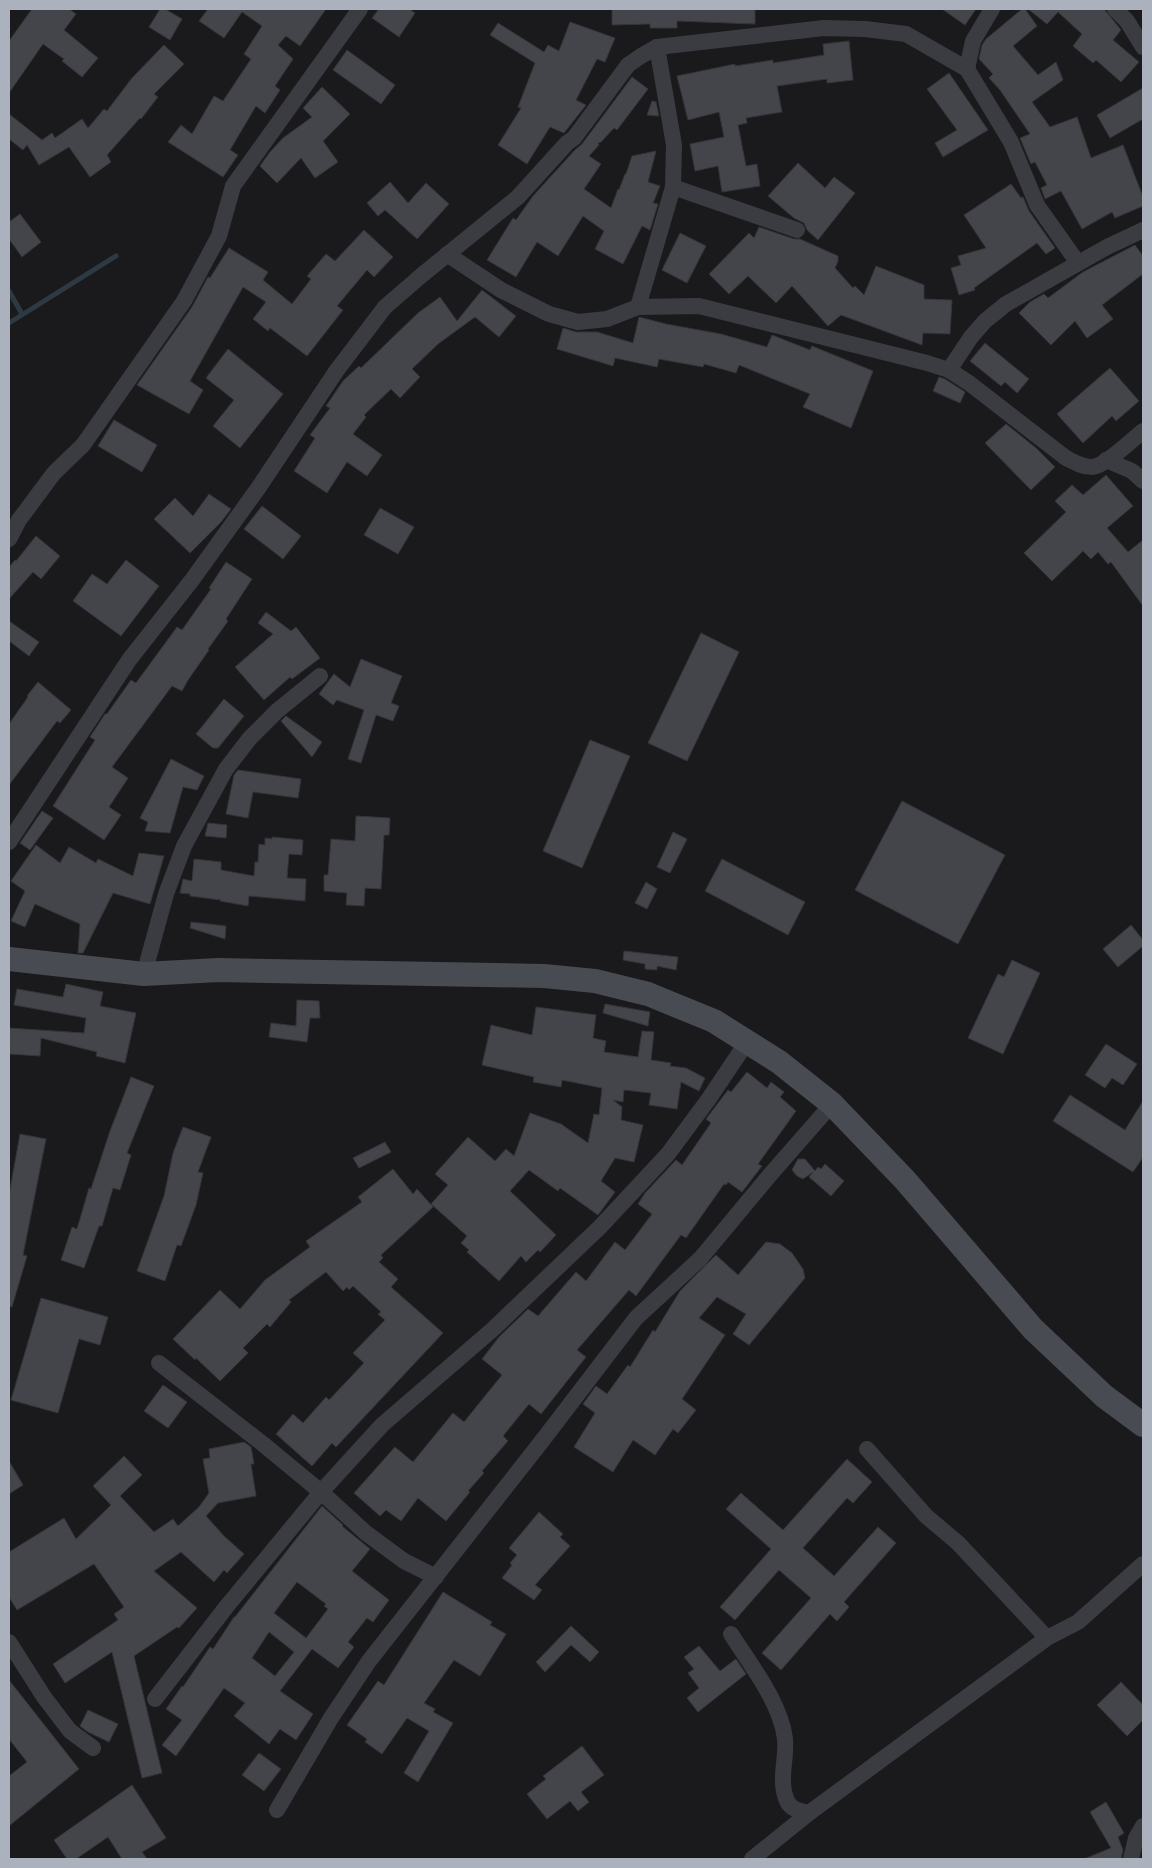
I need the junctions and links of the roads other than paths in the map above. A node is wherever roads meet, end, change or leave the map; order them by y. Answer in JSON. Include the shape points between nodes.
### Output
{"nodes":[{"id":1,"x":360,"y":9,"type":"edge"},
{"id":2,"x":992,"y":9,"type":"edge"},
{"id":3,"x":1116,"y":9,"type":"edge"},
{"id":4,"x":656,"y":47,"type":"junction"},
{"id":5,"x":1143,"y":47,"type":"edge"},
{"id":6,"x":968,"y":69,"type":"junction"},
{"id":7,"x":673,"y":187,"type":"junction"},
{"id":8,"x":797,"y":230,"type":"dead end"},
{"id":9,"x":1143,"y":230,"type":"edge"},
{"id":10,"x":447,"y":254,"type":"junction"},
{"id":11,"x":1078,"y":263,"type":"junction"},
{"id":12,"x":638,"y":307,"type":"junction"},
{"id":13,"x":949,"y":370,"type":"junction"},
{"id":14,"x":1143,"y":431,"type":"edge"},
{"id":15,"x":1106,"y":460,"type":"junction"},
{"id":16,"x":1143,"y":481,"type":"edge"},
{"id":17,"x":9,"y":539,"type":"edge"},
{"id":18,"x":320,"y":676,"type":"dead end"},
{"id":19,"x":9,"y":842,"type":"edge"},
{"id":20,"x":9,"y":959,"type":"edge"},
{"id":21,"x":144,"y":974,"type":"junction"},
{"id":22,"x":747,"y":1042,"type":"junction"},
{"id":23,"x":832,"y":1104,"type":"junction"},
{"id":24,"x":159,"y":1363,"type":"dead end"},
{"id":25,"x":1143,"y":1425,"type":"edge"},
{"id":26,"x":867,"y":1449,"type":"dead end"},
{"id":27,"x":321,"y":1492,"type":"junction"},
{"id":28,"x":1143,"y":1564,"type":"edge"},
{"id":29,"x":436,"y":1577,"type":"junction"},
{"id":30,"x":731,"y":1634,"type":"dead end"},
{"id":31,"x":1047,"y":1638,"type":"junction"},
{"id":32,"x":9,"y":1642,"type":"edge"},
{"id":33,"x":155,"y":1700,"type":"dead end"},
{"id":34,"x":93,"y":1748,"type":"dead end"},
{"id":35,"x":277,"y":1810,"type":"dead end"},
{"id":36,"x":809,"y":1813,"type":"junction"},
{"id":37,"x":1143,"y":1826,"type":"edge"},
{"id":38,"x":752,"y":1859,"type":"edge"},
{"id":39,"x":1131,"y":1859,"type":"edge"}],
"edges":[{"from":1,"to":17,"type":"street","via":[[233,186],[219,236],[184,300],[83,445],[54,473]]},
{"from":2,"to":6,"type":"street","via":[[973,41]]},
{"from":3,"to":5,"type":"street"},
{"from":4,"to":6,"type":"street","via":[[824,28],[865,29],[906,34]]},
{"from":4,"to":7,"type":"street","via":[[674,145]]},
{"from":4,"to":10,"type":"street","via":[[628,66],[574,138],[518,197]]},
{"from":6,"to":11,"type":"street","via":[[1011,142],[1037,205]]},
{"from":7,"to":8,"type":"street"},
{"from":7,"to":12,"type":"street"},
{"from":9,"to":11,"type":"street"},
{"from":10,"to":12,"type":"street","via":[[502,290],[549,314],[578,322],[607,319]]},
{"from":10,"to":19,"type":"street","via":[[385,307],[343,362],[259,487],[129,660]]},
{"from":11,"to":13,"type":"street","via":[[1006,304],[985,321]]},
{"from":12,"to":13,"type":"street","via":[[698,306]]},
{"from":13,"to":15,"type":"street","via":[[1066,458],[1082,466],[1094,467]]},
{"from":14,"to":15,"type":"street"},
{"from":15,"to":16,"type":"street","via":[[1132,471]]},
{"from":18,"to":21,"type":"street","via":[[277,711],[226,769],[184,846],[166,894]]},
{"from":20,"to":21,"type":"main road"},
{"from":21,"to":22,"type":"main road","via":[[218,970],[544,976],[595,981],[648,994],[706,1017]]},
{"from":22,"to":23,"type":"main road","via":[[779,1062]]},
{"from":22,"to":27,"type":"street","via":[[668,1154],[600,1227],[492,1330],[382,1425]]},
{"from":23,"to":25,"type":"main road","via":[[905,1180],[1033,1329],[1104,1396]]},
{"from":23,"to":29,"type":"street","via":[[700,1259],[636,1318]]},
{"from":24,"to":27,"type":"street"},
{"from":26,"to":31,"type":"street","via":[[926,1516],[958,1543]]},
{"from":27,"to":29,"type":"street","via":[[366,1533],[404,1561]]},
{"from":27,"to":33,"type":"street"},
{"from":28,"to":31,"type":"street","via":[[1078,1622]]},
{"from":29,"to":35,"type":"street","via":[[369,1661]]},
{"from":30,"to":36,"type":"street","via":[[774,1702],[785,1739],[783,1780],[787,1802],[795,1809]]},
{"from":31,"to":36,"type":"street"},
{"from":32,"to":34,"type":"street","via":[[70,1731]]},
{"from":36,"to":38,"type":"street"},
{"from":37,"to":39,"type":"street"}]}
